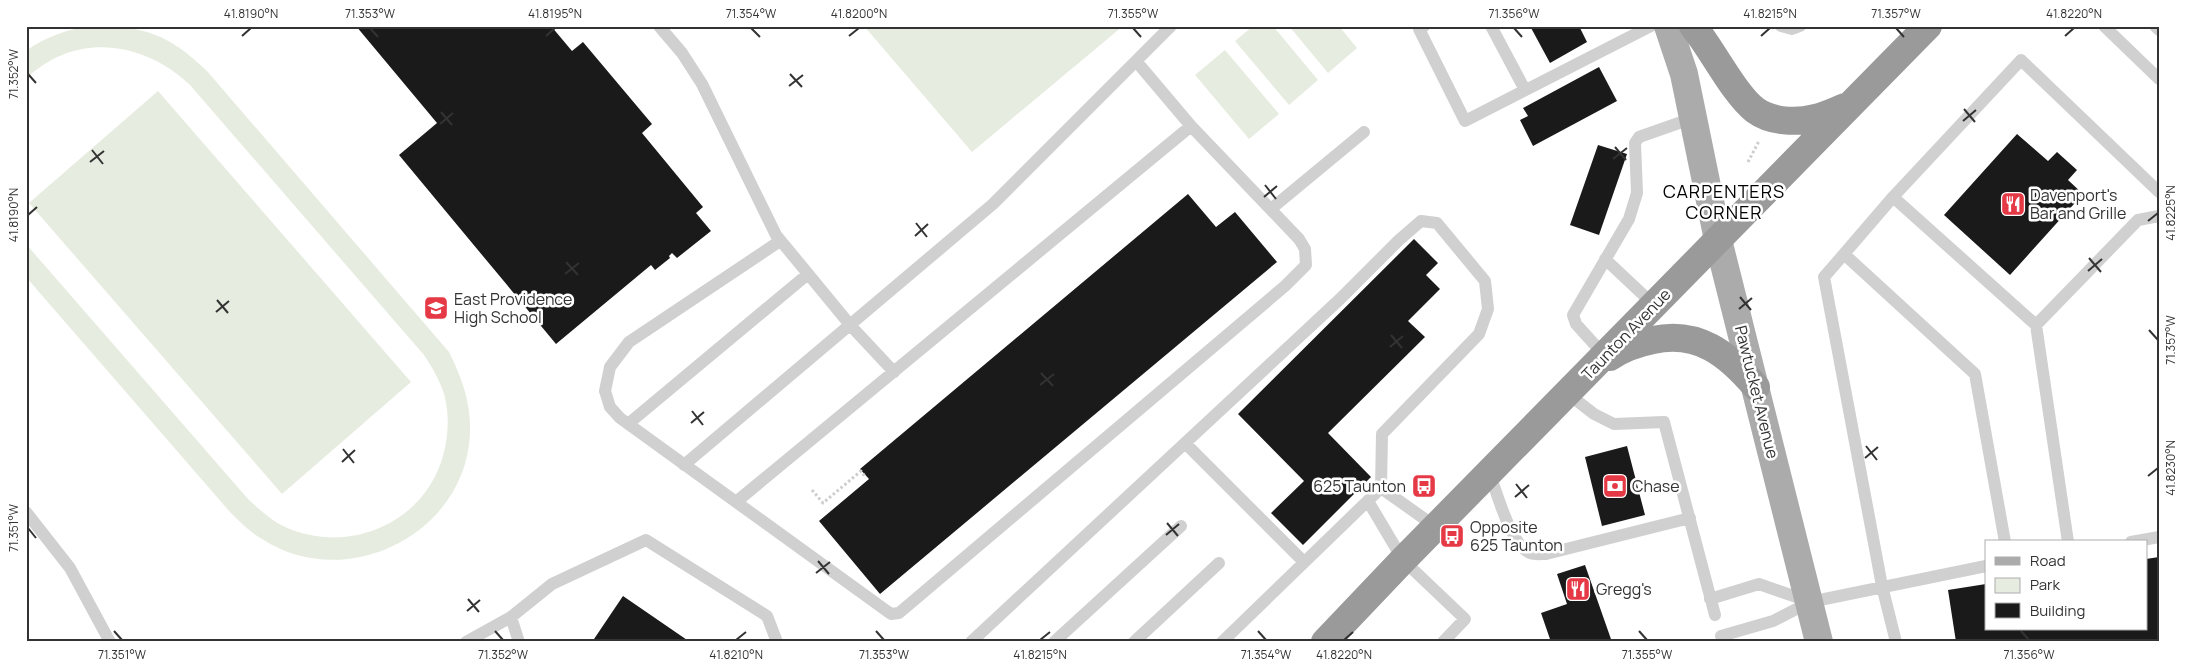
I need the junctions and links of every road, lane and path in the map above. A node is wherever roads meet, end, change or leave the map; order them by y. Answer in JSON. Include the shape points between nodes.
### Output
{"nodes":[{"id":1,"x":659,"y":26,"type":"edge"},
{"id":2,"x":1171,"y":26,"type":"edge"},
{"id":3,"x":1424,"y":26,"type":"edge"},
{"id":4,"x":1492,"y":26,"type":"edge"},
{"id":5,"x":1651,"y":26,"type":"edge"},
{"id":6,"x":1668,"y":26,"type":"edge"},
{"id":7,"x":1693,"y":26,"type":"edge"},
{"id":8,"x":1781,"y":26,"type":"edge"},
{"id":9,"x":1800,"y":26,"type":"edge"},
{"id":10,"x":1928,"y":26,"type":"edge"},
{"id":11,"x":2104,"y":26,"type":"edge"},
{"id":12,"x":2155,"y":26,"type":"edge"},
{"id":13,"x":2159,"y":30,"type":"edge"},
{"id":14,"x":1136,"y":61,"type":"junction"},
{"id":15,"x":2159,"y":79,"type":"edge"},
{"id":16,"x":1525,"y":90,"type":"junction"},
{"id":17,"x":1851,"y":105,"type":"junction"},
{"id":18,"x":1693,"y":118,"type":"junction"},
{"id":19,"x":1191,"y":126,"type":"junction"},
{"id":20,"x":1364,"y":132,"type":"dead end"},
{"id":21,"x":1759,"y":139,"type":"dead end"},
{"id":22,"x":1748,"y":162,"type":"dead end"},
{"id":23,"x":2159,"y":192,"type":"edge"},
{"id":24,"x":1894,"y":197,"type":"junction"},
{"id":25,"x":1271,"y":209,"type":"junction"},
{"id":26,"x":2159,"y":216,"type":"edge"},
{"id":27,"x":1718,"y":240,"type":"junction"},
{"id":28,"x":780,"y":241,"type":"junction"},
{"id":29,"x":1844,"y":254,"type":"junction"},
{"id":30,"x":1605,"y":259,"type":"junction"},
{"id":31,"x":808,"y":274,"type":"junction"},
{"id":32,"x":1654,"y":305,"type":"junction"},
{"id":33,"x":2036,"y":325,"type":"junction"},
{"id":34,"x":851,"y":326,"type":"junction"},
{"id":35,"x":1599,"y":361,"type":"junction"},
{"id":36,"x":894,"y":372,"type":"junction"},
{"id":37,"x":1756,"y":387,"type":"junction"},
{"id":38,"x":1567,"y":393,"type":"junction"},
{"id":39,"x":628,"y":424,"type":"junction"},
{"id":40,"x":1184,"y":443,"type":"junction"},
{"id":41,"x":684,"y":465,"type":"junction"},
{"id":42,"x":1489,"y":472,"type":"junction"},
{"id":43,"x":866,"y":478,"type":"dead end"},
{"id":44,"x":1381,"y":488,"type":"junction"},
{"id":45,"x":812,"y":490,"type":"dead end"},
{"id":46,"x":1368,"y":501,"type":"junction"},
{"id":47,"x":736,"y":502,"type":"junction"},
{"id":48,"x":26,"y":512,"type":"edge"},
{"id":49,"x":1690,"y":518,"type":"junction"},
{"id":50,"x":1181,"y":526,"type":"dead end"},
{"id":51,"x":1436,"y":527,"type":"junction"},
{"id":52,"x":2159,"y":537,"type":"edge"},
{"id":53,"x":2005,"y":540,"type":"edge"},
{"id":54,"x":2068,"y":540,"type":"edge"},
{"id":55,"x":2143,"y":540,"type":"edge"},
{"id":56,"x":1403,"y":560,"type":"junction"},
{"id":57,"x":1304,"y":562,"type":"junction"},
{"id":58,"x":1219,"y":563,"type":"dead end"},
{"id":59,"x":1985,"y":566,"type":"edge"},
{"id":60,"x":1882,"y":586,"type":"junction"},
{"id":61,"x":1710,"y":598,"type":"junction"},
{"id":62,"x":1810,"y":602,"type":"junction"},
{"id":63,"x":1715,"y":615,"type":"dead end"},
{"id":64,"x":512,"y":617,"type":"junction"},
{"id":65,"x":1721,"y":636,"type":"dead end"},
{"id":66,"x":1450,"y":640,"type":"edge"},
{"id":67,"x":110,"y":642,"type":"edge"},
{"id":68,"x":466,"y":642,"type":"edge"},
{"id":69,"x":519,"y":642,"type":"edge"},
{"id":70,"x":777,"y":642,"type":"edge"},
{"id":71,"x":972,"y":642,"type":"edge"},
{"id":72,"x":1054,"y":642,"type":"edge"},
{"id":73,"x":1134,"y":642,"type":"edge"},
{"id":74,"x":1222,"y":642,"type":"edge"},
{"id":75,"x":1325,"y":642,"type":"edge"},
{"id":76,"x":1819,"y":642,"type":"edge"},
{"id":77,"x":1896,"y":642,"type":"edge"}],
"edges":[{"from":1,"to":28,"type":"lane","via":[[702,84]]},
{"from":2,"to":14,"type":"lane"},
{"from":3,"to":16,"type":"lane","via":[[1419,29],[1465,120]]},
{"from":4,"to":16,"type":"lane"},
{"from":5,"to":16,"type":"lane"},
{"from":6,"to":18,"type":"main road","name":"Pawtucket Avenue","via":[[1684,74]]},
{"from":7,"to":17,"type":"highway","via":[[1756,111],[1782,120],[1799,120],[1816,118]]},
{"from":8,"to":9,"type":"lane","via":[[1792,29]]},
{"from":10,"to":17,"type":"highway","name":"Taunton Avenue"},
{"from":11,"to":15,"type":"lane"},
{"from":12,"to":13,"type":"lane"},
{"from":14,"to":19,"type":"lane"},
{"from":14,"to":34,"type":"lane","via":[[993,204]]},
{"from":17,"to":27,"type":"highway","name":"Taunton Avenue"},
{"from":18,"to":27,"type":"main road","name":"Pawtucket Avenue"},
{"from":18,"to":30,"type":"lane","via":[[1639,137],[1635,143],[1637,193],[1629,219]]},
{"from":19,"to":25,"type":"lane"},
{"from":19,"to":36,"type":"lane"},
{"from":20,"to":25,"type":"lane"},
{"from":21,"to":22,"type":"path"},
{"from":23,"to":24,"type":"lane","via":[[2022,60]]},
{"from":24,"to":29,"type":"lane"},
{"from":24,"to":33,"type":"lane"},
{"from":25,"to":47,"type":"lane","via":[[1302,244],[1306,265],[899,613],[891,614]]},
{"from":26,"to":33,"type":"lane","via":[[2138,220]]},
{"from":27,"to":32,"type":"highway","name":"Taunton Avenue"},
{"from":27,"to":37,"type":"main road","name":"Pawtucket Avenue"},
{"from":28,"to":31,"type":"lane"},
{"from":28,"to":39,"type":"lane","via":[[629,342],[610,367],[606,391],[610,407]]},
{"from":29,"to":53,"type":"lane","via":[[1975,374]]},
{"from":29,"to":60,"type":"lane","via":[[1824,277]]},
{"from":30,"to":32,"type":"lane"},
{"from":30,"to":35,"type":"lane","via":[[1573,315]]},
{"from":31,"to":34,"type":"lane"},
{"from":31,"to":39,"type":"lane"},
{"from":32,"to":35,"type":"highway","name":"Taunton Avenue"},
{"from":33,"to":54,"type":"lane"},
{"from":34,"to":36,"type":"lane"},
{"from":34,"to":41,"type":"lane"},
{"from":35,"to":37,"type":"highway","via":[[1645,342],[1666,337],[1685,338],[1713,347],[1728,357]]},
{"from":35,"to":38,"type":"highway","name":"Taunton Avenue"},
{"from":36,"to":47,"type":"lane"},
{"from":37,"to":62,"type":"main road","name":"Pawtucket Avenue"},
{"from":38,"to":42,"type":"highway","name":"Taunton Avenue"},
{"from":38,"to":49,"type":"lane","via":[[1594,414],[1614,424],[1664,422]]},
{"from":39,"to":41,"type":"lane"},
{"from":40,"to":44,"type":"lane","via":[[1399,240],[1421,221],[1437,223],[1485,281],[1488,309],[1479,334],[1382,434]]},
{"from":40,"to":57,"type":"lane"},
{"from":40,"to":71,"type":"lane"},
{"from":41,"to":47,"type":"lane"},
{"from":42,"to":49,"type":"lane","via":[[1517,541],[1537,554]]},
{"from":42,"to":51,"type":"highway","name":"Taunton Avenue"},
{"from":43,"to":45,"type":"path","via":[[861,471],[823,503]]},
{"from":44,"to":46,"type":"lane"},
{"from":44,"to":51,"type":"lane"},
{"from":46,"to":56,"type":"lane"},
{"from":46,"to":57,"type":"lane"},
{"from":48,"to":67,"type":"lane","via":[[70,568]]},
{"from":49,"to":61,"type":"lane"},
{"from":50,"to":72,"type":"lane"},
{"from":51,"to":56,"type":"highway","name":"Taunton Avenue"},
{"from":52,"to":55,"type":"lane"},
{"from":56,"to":66,"type":"lane","via":[[1465,619]]},
{"from":56,"to":75,"type":"highway","name":"Taunton Avenue"},
{"from":57,"to":74,"type":"lane"},
{"from":58,"to":73,"type":"lane"},
{"from":59,"to":60,"type":"lane"},
{"from":60,"to":62,"type":"lane"},
{"from":60,"to":77,"type":"lane"},
{"from":61,"to":62,"type":"lane","via":[[1759,584]]},
{"from":61,"to":63,"type":"lane"},
{"from":62,"to":65,"type":"lane","via":[[1773,621]]},
{"from":62,"to":76,"type":"main road","name":"Pawtucket Avenue"},
{"from":64,"to":68,"type":"lane"},
{"from":64,"to":69,"type":"lane"},
{"from":64,"to":70,"type":"lane","via":[[552,584],[646,540],[767,616]]}]}
